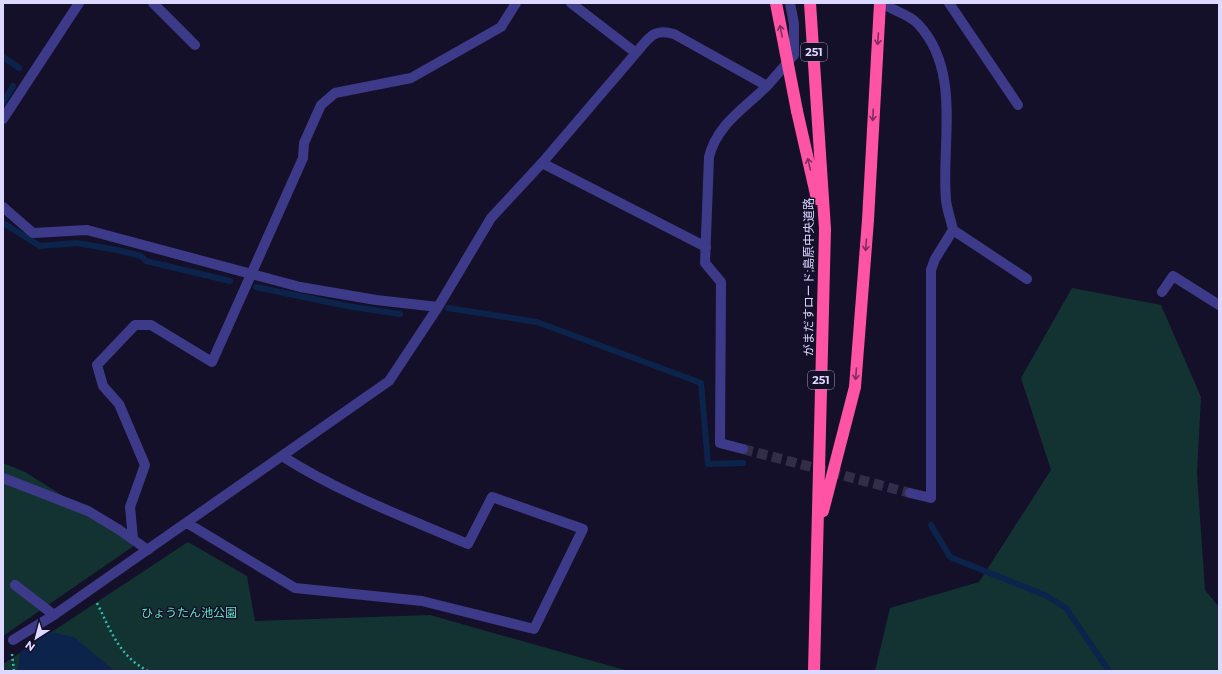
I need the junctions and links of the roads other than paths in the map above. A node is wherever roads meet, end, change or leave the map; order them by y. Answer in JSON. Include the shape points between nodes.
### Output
{"nodes":[{"id":1,"x":79,"y":3,"type":"edge"},
{"id":2,"x":153,"y":3,"type":"edge"},
{"id":3,"x":516,"y":3,"type":"edge"},
{"id":4,"x":571,"y":3,"type":"edge"},
{"id":5,"x":776,"y":3,"type":"edge"},
{"id":6,"x":790,"y":3,"type":"edge"},
{"id":7,"x":810,"y":3,"type":"edge"},
{"id":8,"x":881,"y":3,"type":"edge"},
{"id":9,"x":949,"y":3,"type":"edge"},
{"id":10,"x":195,"y":45,"type":"dead end"},
{"id":11,"x":636,"y":53,"type":"junction"},
{"id":12,"x":767,"y":86,"type":"junction"},
{"id":13,"x":1018,"y":105,"type":"dead end"},
{"id":14,"x":3,"y":119,"type":"edge"},
{"id":15,"x":542,"y":163,"type":"junction"},
{"id":16,"x":3,"y":207,"type":"edge"},
{"id":17,"x":825,"y":229,"type":"junction"},
{"id":18,"x":953,"y":230,"type":"junction"},
{"id":19,"x":706,"y":247,"type":"junction"},
{"id":20,"x":251,"y":274,"type":"junction"},
{"id":21,"x":1027,"y":279,"type":"dead end"},
{"id":22,"x":1162,"y":292,"type":"dead end"},
{"id":23,"x":1219,"y":305,"type":"edge"},
{"id":24,"x":438,"y":307,"type":"junction"},
{"id":25,"x":743,"y":449,"type":"tunnel mouth"},
{"id":26,"x":282,"y":456,"type":"junction"},
{"id":27,"x":3,"y":478,"type":"edge"},
{"id":28,"x":910,"y":493,"type":"tunnel mouth"},
{"id":29,"x":187,"y":523,"type":"junction"},
{"id":30,"x":817,"y":532,"type":"junction"},
{"id":31,"x":133,"y":539,"type":"junction"},
{"id":32,"x":148,"y":550,"type":"junction"},
{"id":33,"x":15,"y":585,"type":"dead end"},
{"id":34,"x":54,"y":616,"type":"junction"},
{"id":35,"x":13,"y":640,"type":"dead end"},
{"id":36,"x":814,"y":671,"type":"edge"}],
"edges":[{"from":1,"to":14,"type":"street"},
{"from":2,"to":10,"type":"street"},
{"from":3,"to":20,"type":"street","via":[[501,27],[411,78],[335,93],[321,105],[304,143],[303,158]]},
{"from":4,"to":11,"type":"street"},
{"from":17,"to":5,"type":"highway","one_way":true,"bridge":true,"via":[[796,111]]},
{"from":6,"to":12,"type":"street","via":[[794,24],[794,55]]},
{"from":7,"to":17,"type":"highway","name":"がまだすロード;島原中央道路","number":"251"},
{"from":8,"to":18,"type":"street","via":[[890,10],[908,16],[918,24],[935,47],[942,64],[945,85],[946,201]]},
{"from":8,"to":30,"type":"highway","one_way":true,"via":[[855,387]]},
{"from":9,"to":13,"type":"street"},
{"from":11,"to":12,"type":"street","via":[[656,32],[674,34]]},
{"from":11,"to":15,"type":"street"},
{"from":12,"to":19,"type":"street","via":[[729,120],[712,144],[709,156]]},
{"from":15,"to":19,"type":"street"},
{"from":15,"to":24,"type":"street","via":[[491,218]]},
{"from":16,"to":20,"type":"street","via":[[34,233],[87,230]]},
{"from":17,"to":30,"type":"highway","name":"がまだすロード;島原中央道路","number":"251"},
{"from":18,"to":21,"type":"street"},
{"from":18,"to":28,"type":"street","via":[[931,270],[930,498]]},
{"from":19,"to":25,"type":"street","via":[[705,262],[721,282],[720,443]]},
{"from":20,"to":24,"type":"street","via":[[300,287]]},
{"from":20,"to":31,"type":"street","via":[[212,362],[151,325],[135,325],[97,365],[103,386],[119,404],[145,465],[130,507]]},
{"from":22,"to":23,"type":"street","via":[[1173,276]]},
{"from":24,"to":26,"type":"street","via":[[389,381]]},
{"from":26,"to":29,"type":"street"},
{"from":26,"to":29,"type":"street","via":[[307,472],[369,503],[468,544],[492,497],[583,529],[534,629],[422,601],[295,588]]},
{"from":27,"to":31,"type":"street","via":[[88,511]]},
{"from":29,"to":32,"type":"street"},
{"from":30,"to":36,"type":"highway","name":"がまだすロード;島原中央道路","number":"251"},
{"from":31,"to":32,"type":"street"},
{"from":32,"to":34,"type":"street"},
{"from":33,"to":34,"type":"street"},
{"from":34,"to":35,"type":"street"}]}
